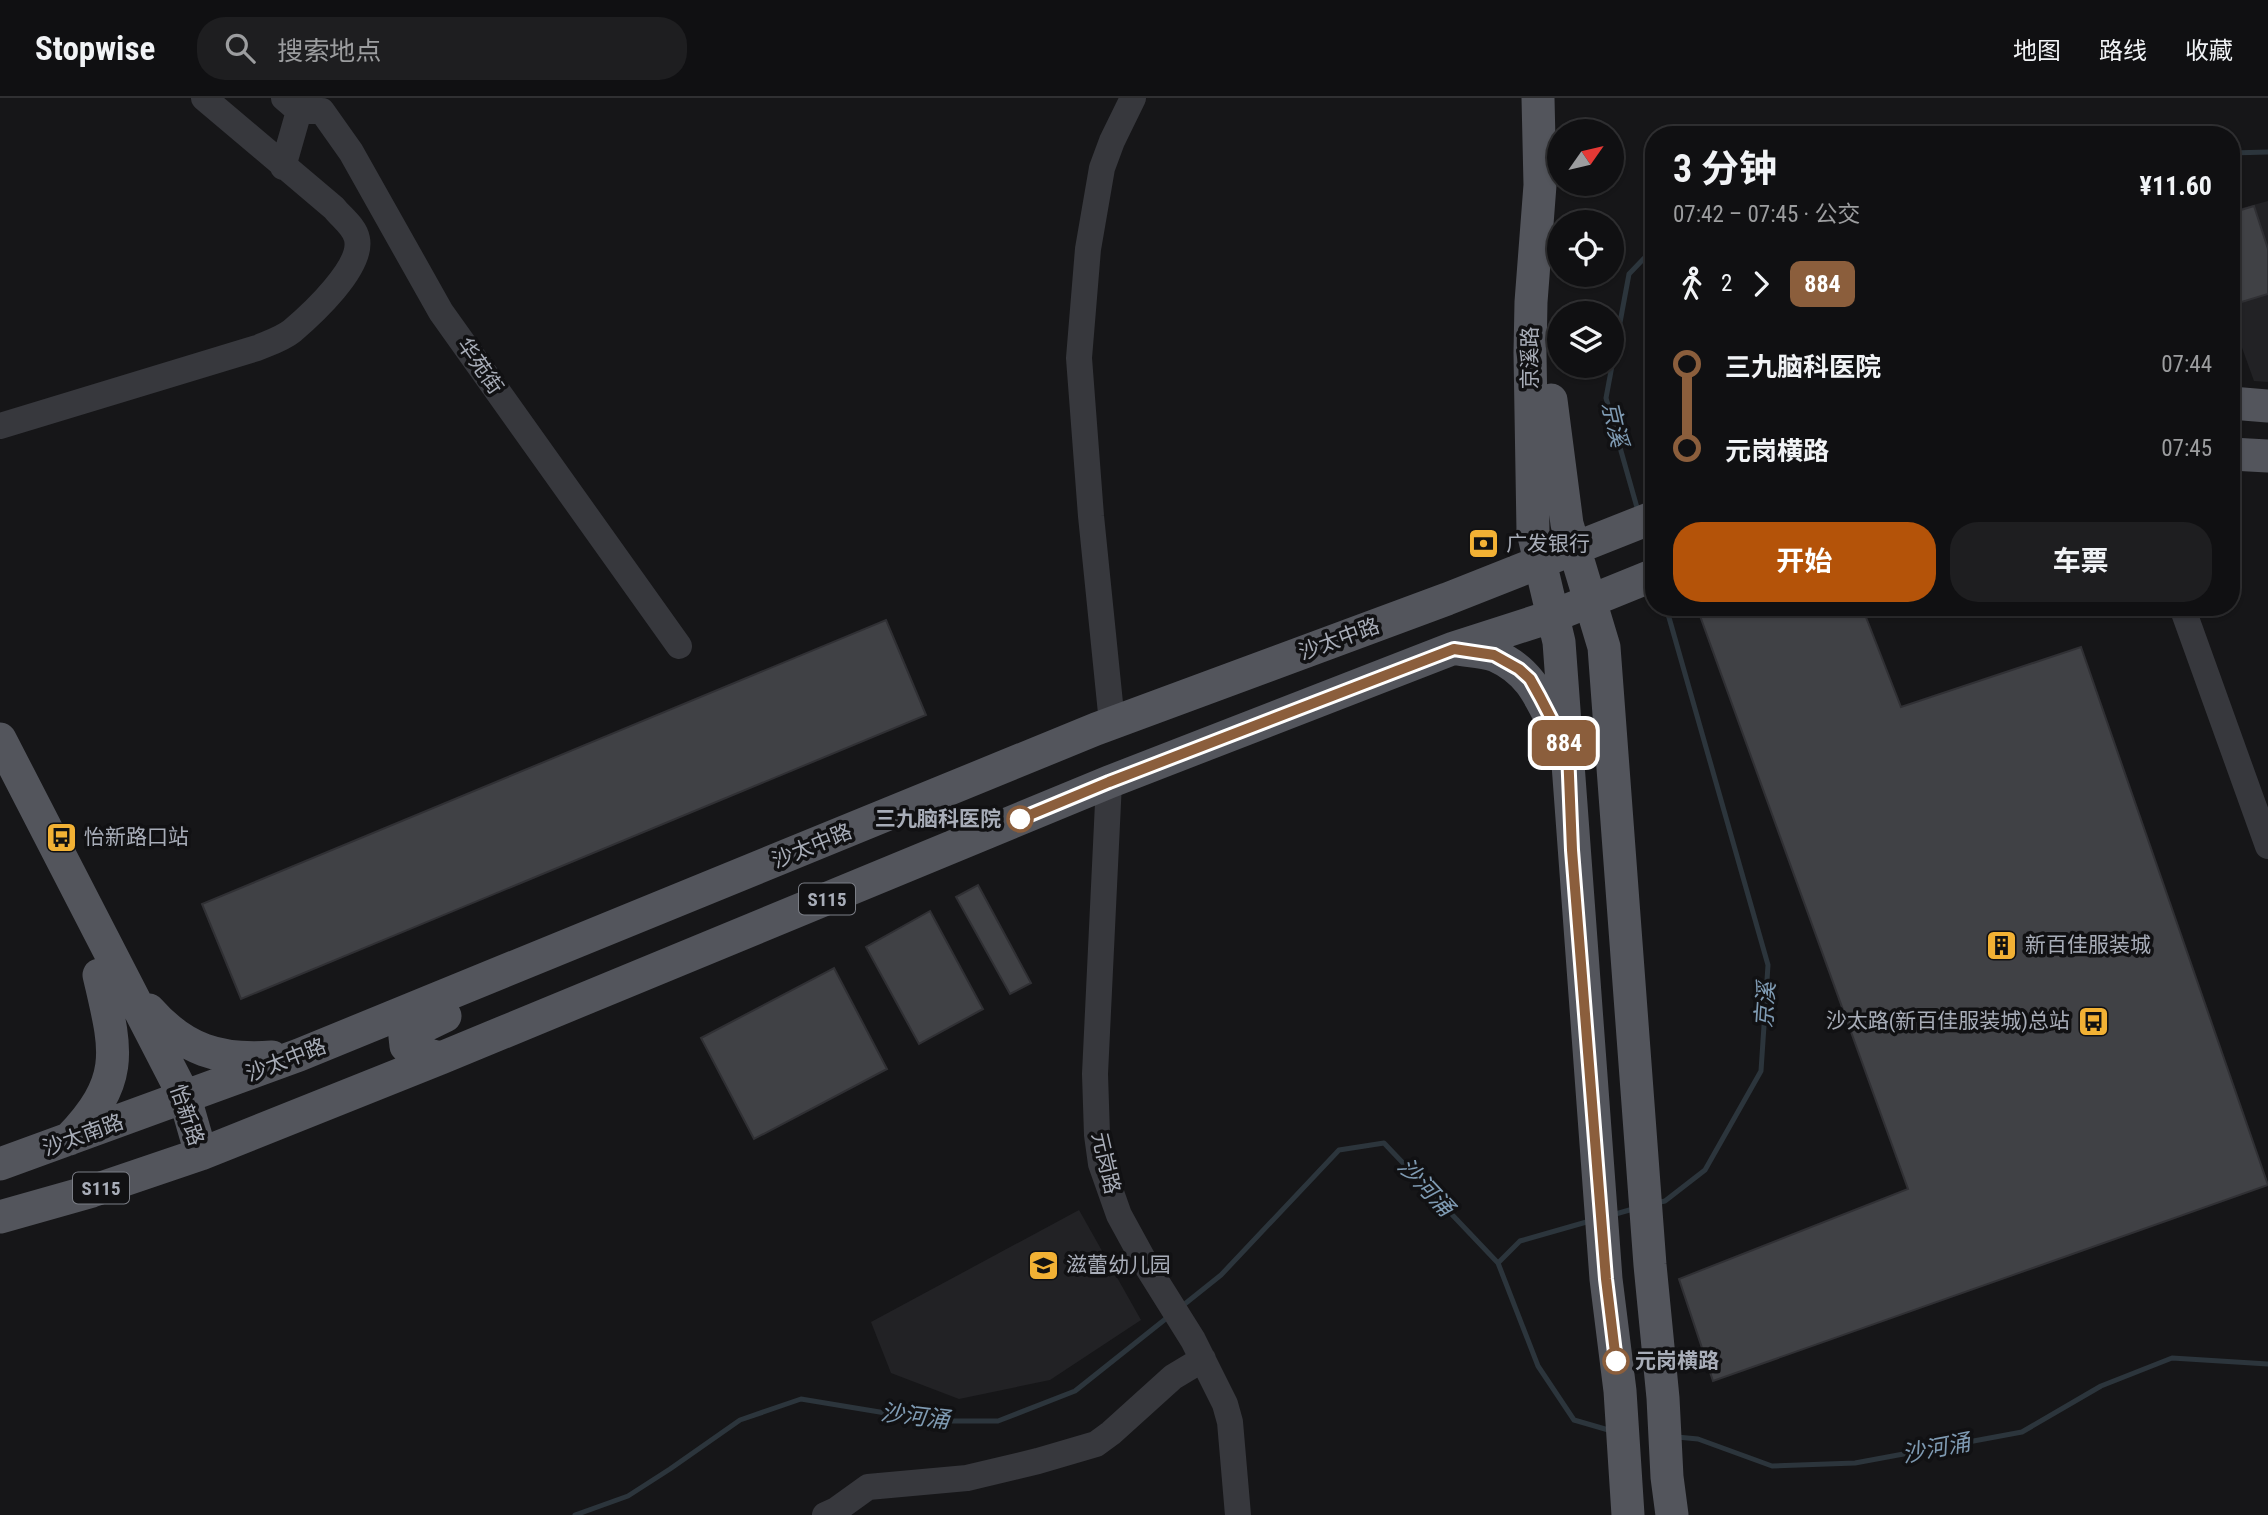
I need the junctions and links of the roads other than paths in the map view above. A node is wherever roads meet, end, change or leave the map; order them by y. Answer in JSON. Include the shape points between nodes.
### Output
{"nodes":[{"id":1,"x":204,"y":98,"type":"edge"},
{"id":2,"x":1133,"y":98,"type":"edge"},
{"id":3,"x":1538,"y":98,"type":"edge"},
{"id":4,"x":1559,"y":98,"type":"edge"},
{"id":5,"x":297,"y":102,"type":"edge"},
{"id":6,"x":1560,"y":119,"type":"edge"},
{"id":7,"x":283,"y":167,"type":"junction"},
{"id":8,"x":1554,"y":287,"type":"edge"},
{"id":9,"x":2240,"y":404,"type":"edge"},
{"id":10,"x":2268,"y":406,"type":"edge"},
{"id":11,"x":0,"y":426,"type":"edge"},
{"id":12,"x":2240,"y":454,"type":"edge"},
{"id":13,"x":2268,"y":456,"type":"edge"},
{"id":14,"x":1645,"y":521,"type":"edge"},
{"id":15,"x":1574,"y":548,"type":"junction"},
{"id":16,"x":1539,"y":562,"type":"junction"},
{"id":17,"x":1645,"y":579,"type":"edge"},
{"id":18,"x":1592,"y":600,"type":"junction"},
{"id":19,"x":1553,"y":616,"type":"junction"},
{"id":20,"x":2185,"y":616,"type":"edge"},
{"id":21,"x":679,"y":646,"type":"dead end"},
{"id":22,"x":1454,"y":649,"type":"junction"},
{"id":23,"x":1112,"y":723,"type":"junction"},
{"id":24,"x":0,"y":739,"type":"edge"},
{"id":25,"x":1568,"y":751,"type":"junction"},
{"id":26,"x":1109,"y":782,"type":"junction"},
{"id":27,"x":0,"y":783,"type":"edge"},
{"id":28,"x":2268,"y":846,"type":"edge"},
{"id":29,"x":1572,"y":850,"type":"junction"},
{"id":30,"x":1621,"y":895,"type":"junction"},
{"id":31,"x":111,"y":975,"type":"junction"},
{"id":32,"x":491,"y":978,"type":"junction"},
{"id":33,"x":299,"y":1055,"type":"junction"},
{"id":34,"x":441,"y":1058,"type":"junction"},
{"id":35,"x":175,"y":1101,"type":"junction"},
{"id":36,"x":50,"y":1146,"type":"junction"},
{"id":37,"x":201,"y":1154,"type":"junction"},
{"id":38,"x":0,"y":1164,"type":"edge"},
{"id":39,"x":0,"y":1217,"type":"edge"},
{"id":40,"x":1198,"y":1349,"type":"junction"},
{"id":41,"x":838,"y":1512,"type":"edge"},
{"id":42,"x":1238,"y":1515,"type":"edge"},
{"id":43,"x":1628,"y":1515,"type":"edge"},
{"id":44,"x":1672,"y":1515,"type":"edge"}],
"edges":[{"from":1,"to":7,"type":"street"},
{"from":2,"to":23,"type":"street","via":[[1102,168],[1088,249],[1079,358]]},
{"from":3,"to":16,"type":"main road","name":"京溪路","via":[[1540,185],[1530,353],[1534,532]]},
{"from":4,"to":6,"type":"main road"},
{"from":5,"to":7,"type":"street"},
{"from":5,"to":21,"type":"street","name":"华苑街","via":[[321,111],[351,152],[441,312]]},
{"from":7,"to":11,"type":"street","via":[[334,208],[357,239],[343,279],[291,332],[257,348]]},
{"from":8,"to":15,"type":"main road","name":"京溪路","via":[[1550,369],[1559,473]]},
{"from":9,"to":10,"type":"main road"},
{"from":12,"to":13,"type":"main road"},
{"from":14,"to":15,"type":"main road","number":"S115"},
{"from":15,"to":16,"type":"main road","number":"S115"},
{"from":15,"to":18,"type":"main road","name":"京溪路"},
{"from":16,"to":19,"type":"main road","name":"京溪路"},
{"from":16,"to":23,"type":"main road","name":"沙太中路","number":"S115"},
{"from":17,"to":18,"type":"main road","number":"S115"},
{"from":18,"to":19,"type":"main road","number":"S115"},
{"from":18,"to":30,"type":"main road","via":[[1604,647]]},
{"from":19,"to":22,"type":"main road","number":"S115"},
{"from":19,"to":25,"type":"main road"},
{"from":20,"to":28,"type":"street"},
{"from":22,"to":25,"type":"main road","via":[[1494,655],[1519,669],[1530,679]]},
{"from":22,"to":26,"type":"main road","number":"S115"},
{"from":23,"to":32,"type":"main road","name":"沙太中路","number":"S115"},
{"from":24,"to":31,"type":"main road","name":"怡新路"},
{"from":25,"to":29,"type":"main road"},
{"from":26,"to":34,"type":"main road","number":"S115"},
{"from":26,"to":40,"type":"street","name":"元岗路","via":[[1095,1074],[1101,1164],[1119,1215]]},
{"from":27,"to":31,"type":"main road","name":"怡新路"},
{"from":29,"to":30,"type":"main road","via":[[1593,835],[1600,838]]},
{"from":29,"to":43,"type":"main road"},
{"from":30,"to":44,"type":"main road"},
{"from":31,"to":33,"type":"main road","via":[[197,1048],[232,1058]]},
{"from":31,"to":35,"type":"main road","name":"怡新路"},
{"from":31,"to":36,"type":"main road","via":[[114,1063],[109,1082],[82,1125],[68,1139]]},
{"from":32,"to":33,"type":"main road","name":"沙太中路","number":"S115"},
{"from":32,"to":34,"type":"main road","via":[[466,1007],[405,1037],[412,1051]]},
{"from":33,"to":35,"type":"main road","name":"沙太中路"},
{"from":34,"to":37,"type":"main road","number":"S115"},
{"from":35,"to":36,"type":"main road","name":"沙太南路"},
{"from":35,"to":37,"type":"main road","name":"怡新路"},
{"from":36,"to":38,"type":"main road","name":"沙太南路"},
{"from":37,"to":39,"type":"main road","number":"S115"},
{"from":40,"to":41,"type":"street","via":[[1096,1444],[967,1478],[868,1487]]},
{"from":40,"to":42,"type":"street","name":"元岗路","via":[[1230,1422]]}]}
